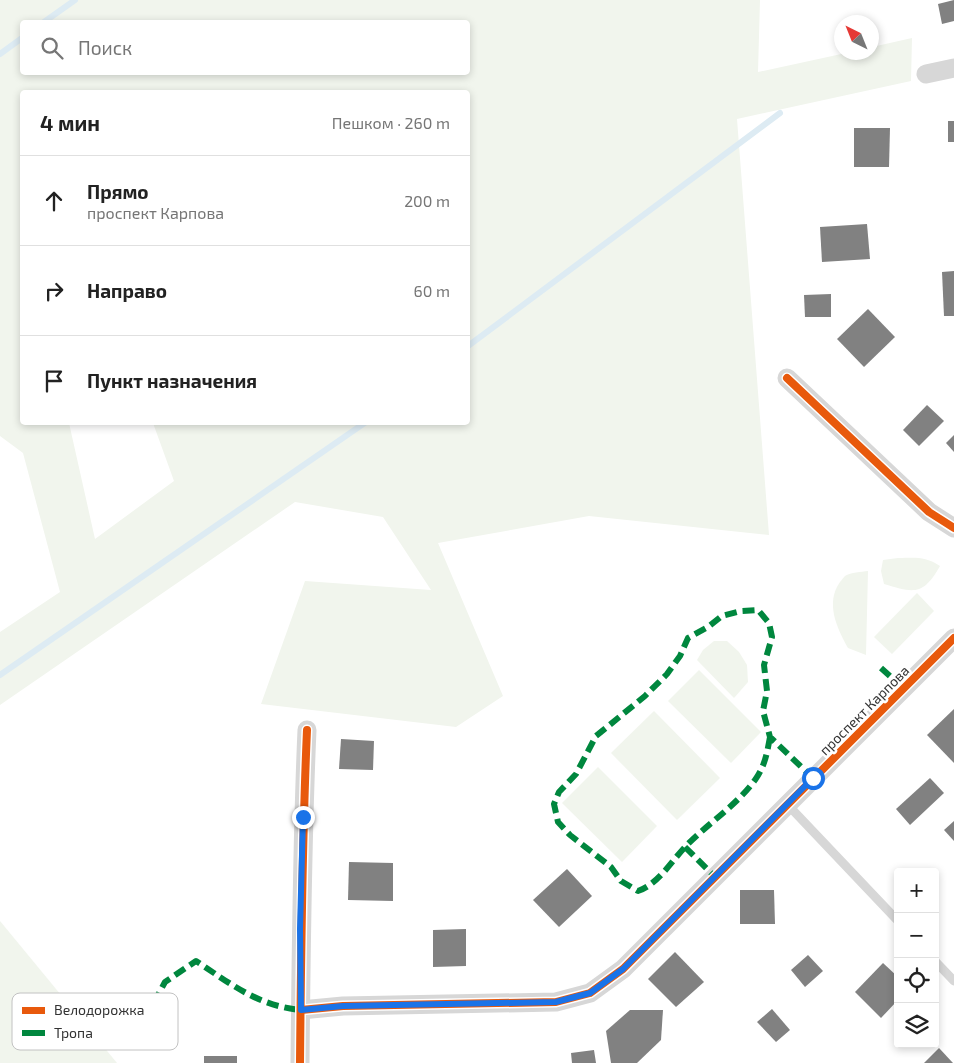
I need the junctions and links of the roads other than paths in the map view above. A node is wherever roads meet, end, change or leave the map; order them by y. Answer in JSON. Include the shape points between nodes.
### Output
{"nodes":[{"id":1,"x":954,"y":68,"type":"edge"},
{"id":2,"x":926,"y":74,"type":"dead end"},
{"id":3,"x":787,"y":378,"type":"dead end"},
{"id":4,"x":954,"y":528,"type":"edge"},
{"id":5,"x":954,"y":638,"type":"edge"},
{"id":6,"x":307,"y":730,"type":"dead end"},
{"id":7,"x":787,"y":804,"type":"junction"},
{"id":8,"x":894,"y":917,"type":"edge"},
{"id":9,"x":939,"y":965,"type":"edge"},
{"id":10,"x":954,"y":981,"type":"edge"},
{"id":11,"x":301,"y":1010,"type":"junction"},
{"id":12,"x":300,"y":1063,"type":"edge"}],
"edges":[{"from":1,"to":2,"type":"street"},
{"from":3,"to":4,"type":"street","via":[[929,512]]},
{"from":5,"to":7,"type":"street","name":"проспект Карпова"},
{"from":6,"to":11,"type":"street","via":[[300,929]]},
{"from":7,"to":8,"type":"lane"},
{"from":7,"to":11,"type":"street","name":"проспект Карпова","via":[[623,969],[590,993],[556,1002],[343,1006]]},
{"from":9,"to":10,"type":"lane"},
{"from":11,"to":12,"type":"street"}]}
